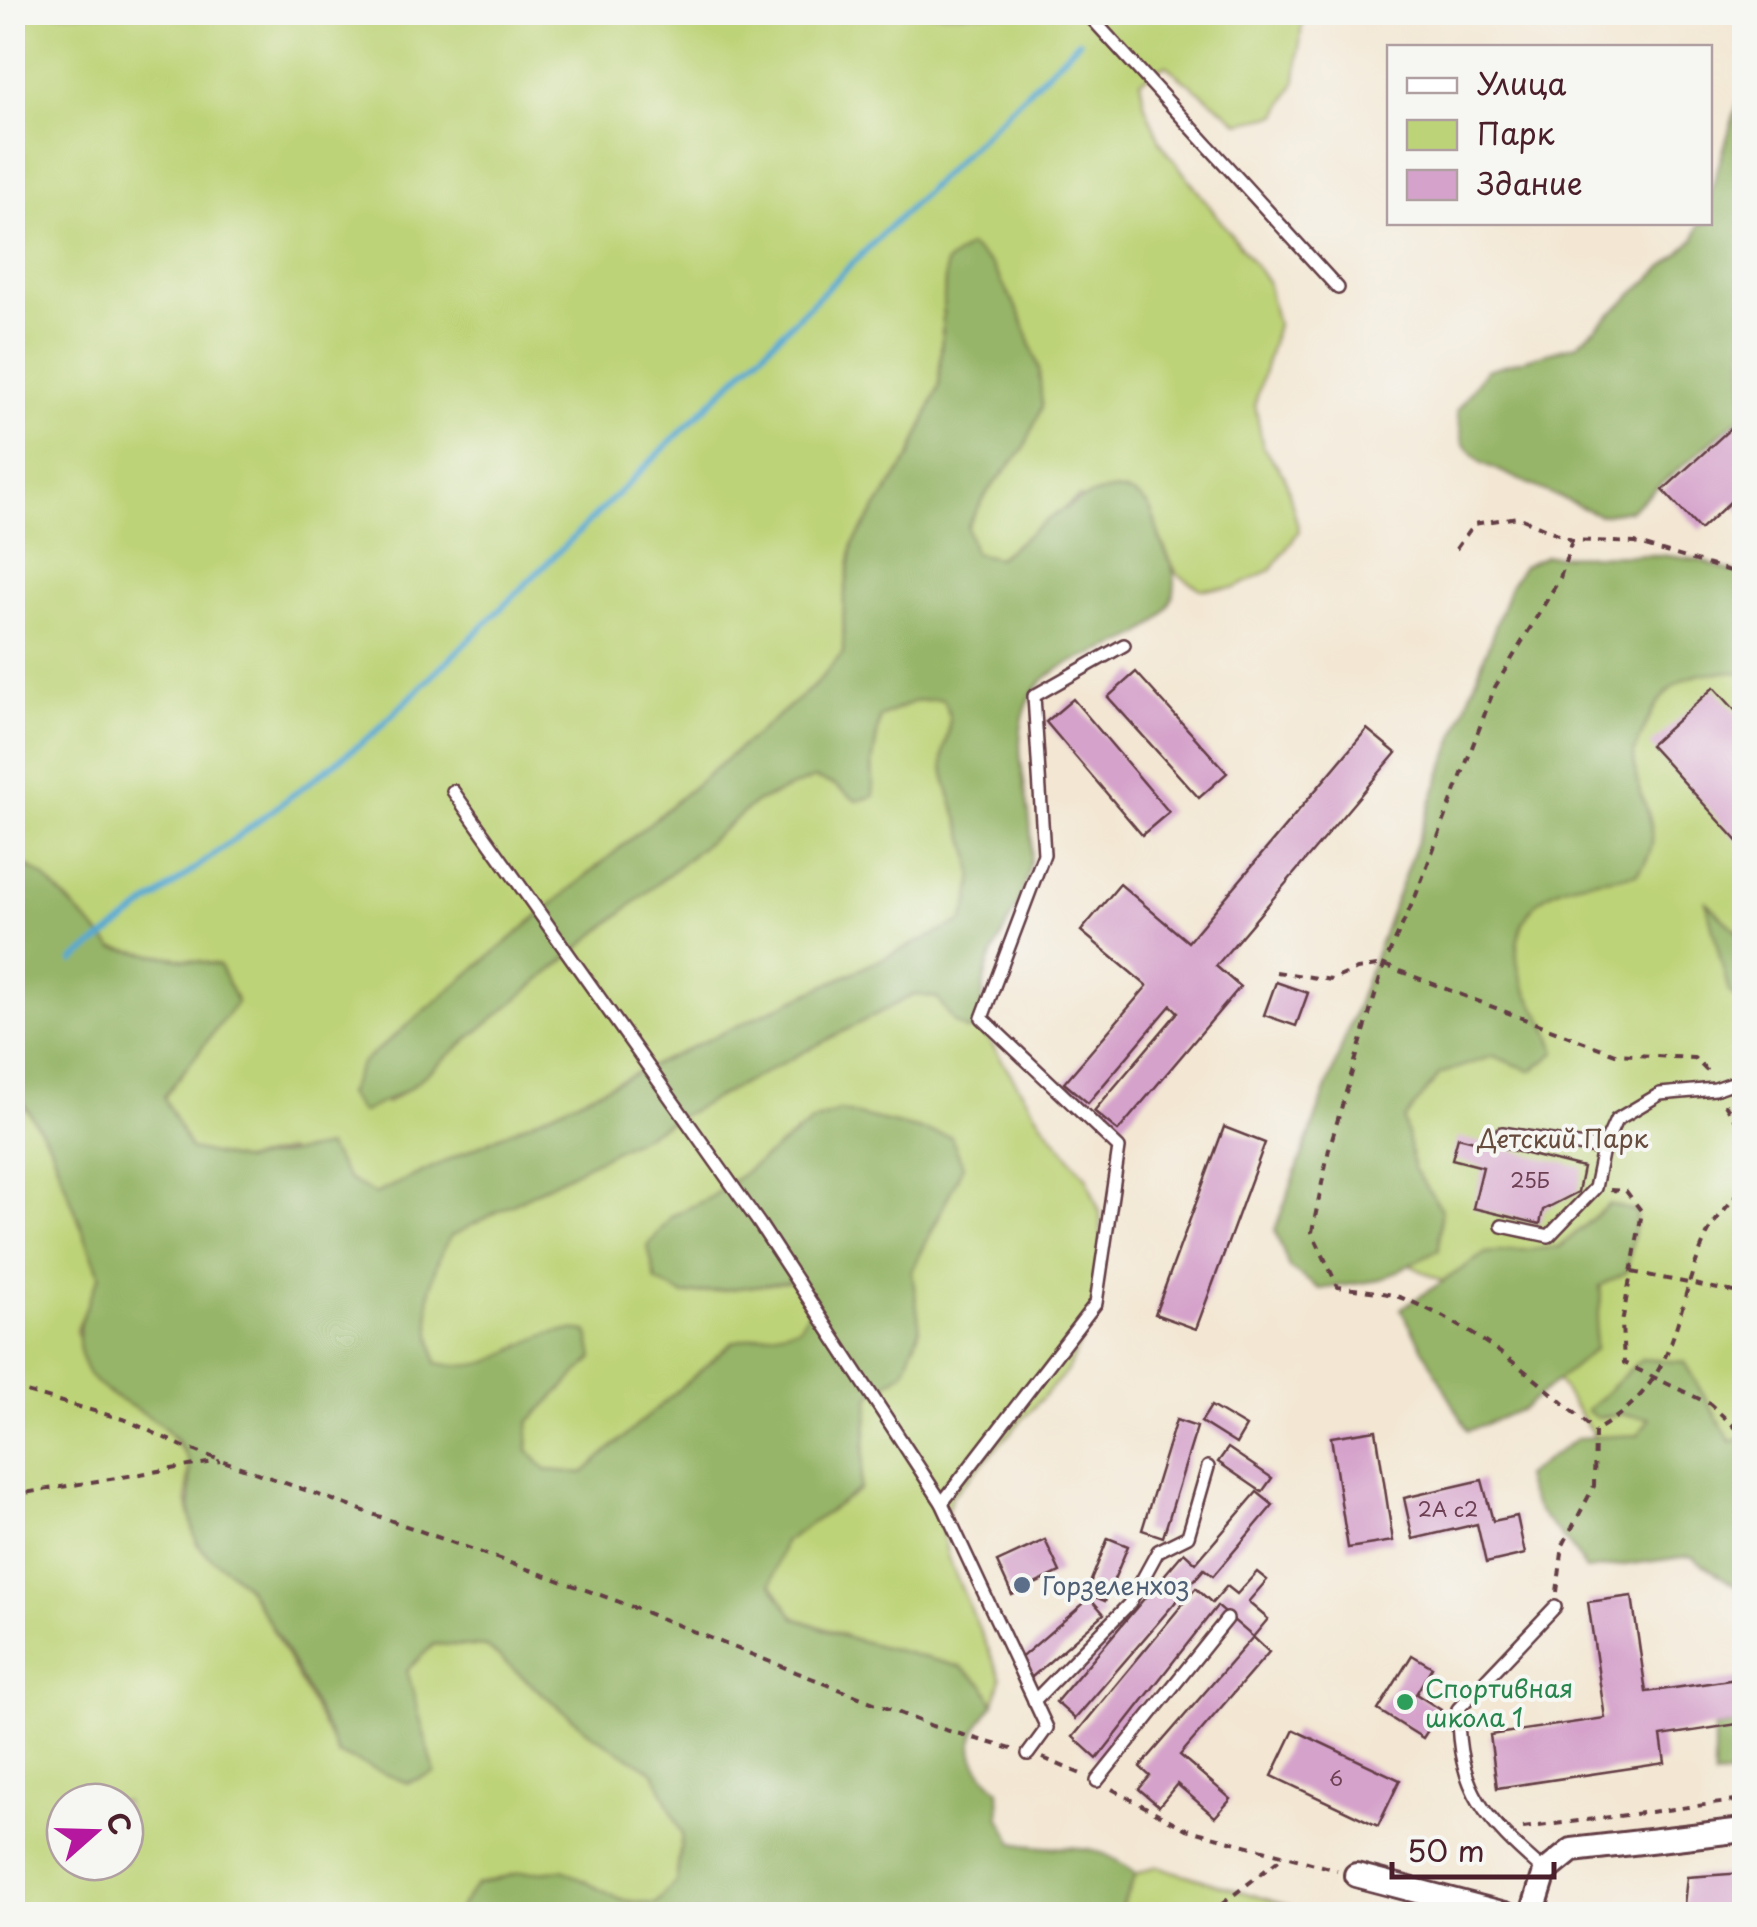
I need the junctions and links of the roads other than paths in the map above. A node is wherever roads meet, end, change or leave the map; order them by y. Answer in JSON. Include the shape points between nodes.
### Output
{"nodes":[{"id":1,"x":1086,"y":12,"type":"edge"},
{"id":2,"x":1338,"y":288,"type":"dead end"},
{"id":3,"x":1124,"y":645,"type":"dead end"},
{"id":4,"x":452,"y":791,"type":"dead end"},
{"id":5,"x":1744,"y":1080,"type":"edge"},
{"id":6,"x":1502,"y":1133,"type":"dead end"},
{"id":7,"x":1604,"y":1149,"type":"junction"},
{"id":8,"x":1502,"y":1226,"type":"dead end"},
{"id":9,"x":1208,"y":1466,"type":"dead end"},
{"id":10,"x":942,"y":1503,"type":"junction"},
{"id":11,"x":1555,"y":1607,"type":"road end"},
{"id":12,"x":1227,"y":1618,"type":"dead end"},
{"id":13,"x":1034,"y":1701,"type":"junction"},
{"id":14,"x":1028,"y":1754,"type":"road end"},
{"id":15,"x":1096,"y":1781,"type":"road end"},
{"id":16,"x":1744,"y":1830,"type":"edge"},
{"id":17,"x":1545,"y":1872,"type":"junction"},
{"id":18,"x":1356,"y":1875,"type":"road end"},
{"id":19,"x":1504,"y":1914,"type":"edge"},
{"id":20,"x":1532,"y":1914,"type":"edge"}],
"edges":[{"from":1,"to":2,"type":"lane"},
{"from":3,"to":10,"type":"lane","via":[[1034,696],[1044,854],[982,1018],[1118,1148],[1096,1302]]},
{"from":4,"to":10,"type":"lane","via":[[760,1223]]},
{"from":5,"to":7,"type":"lane","via":[[1660,1094],[1616,1120]]},
{"from":6,"to":7,"type":"lane"},
{"from":7,"to":8,"type":"lane","via":[[1595,1188],[1549,1236]]},
{"from":9,"to":13,"type":"lane","via":[[1188,1536],[1158,1551],[1128,1604]]},
{"from":10,"to":13,"type":"lane"},
{"from":11,"to":17,"type":"lane","via":[[1458,1709],[1458,1750],[1470,1791],[1498,1831]]},
{"from":12,"to":15,"type":"lane"},
{"from":13,"to":14,"type":"lane","via":[[1046,1728]]},
{"from":16,"to":17,"type":"street","via":[[1572,1850]]},
{"from":17,"to":20,"type":"street"},
{"from":18,"to":19,"type":"street"}]}
